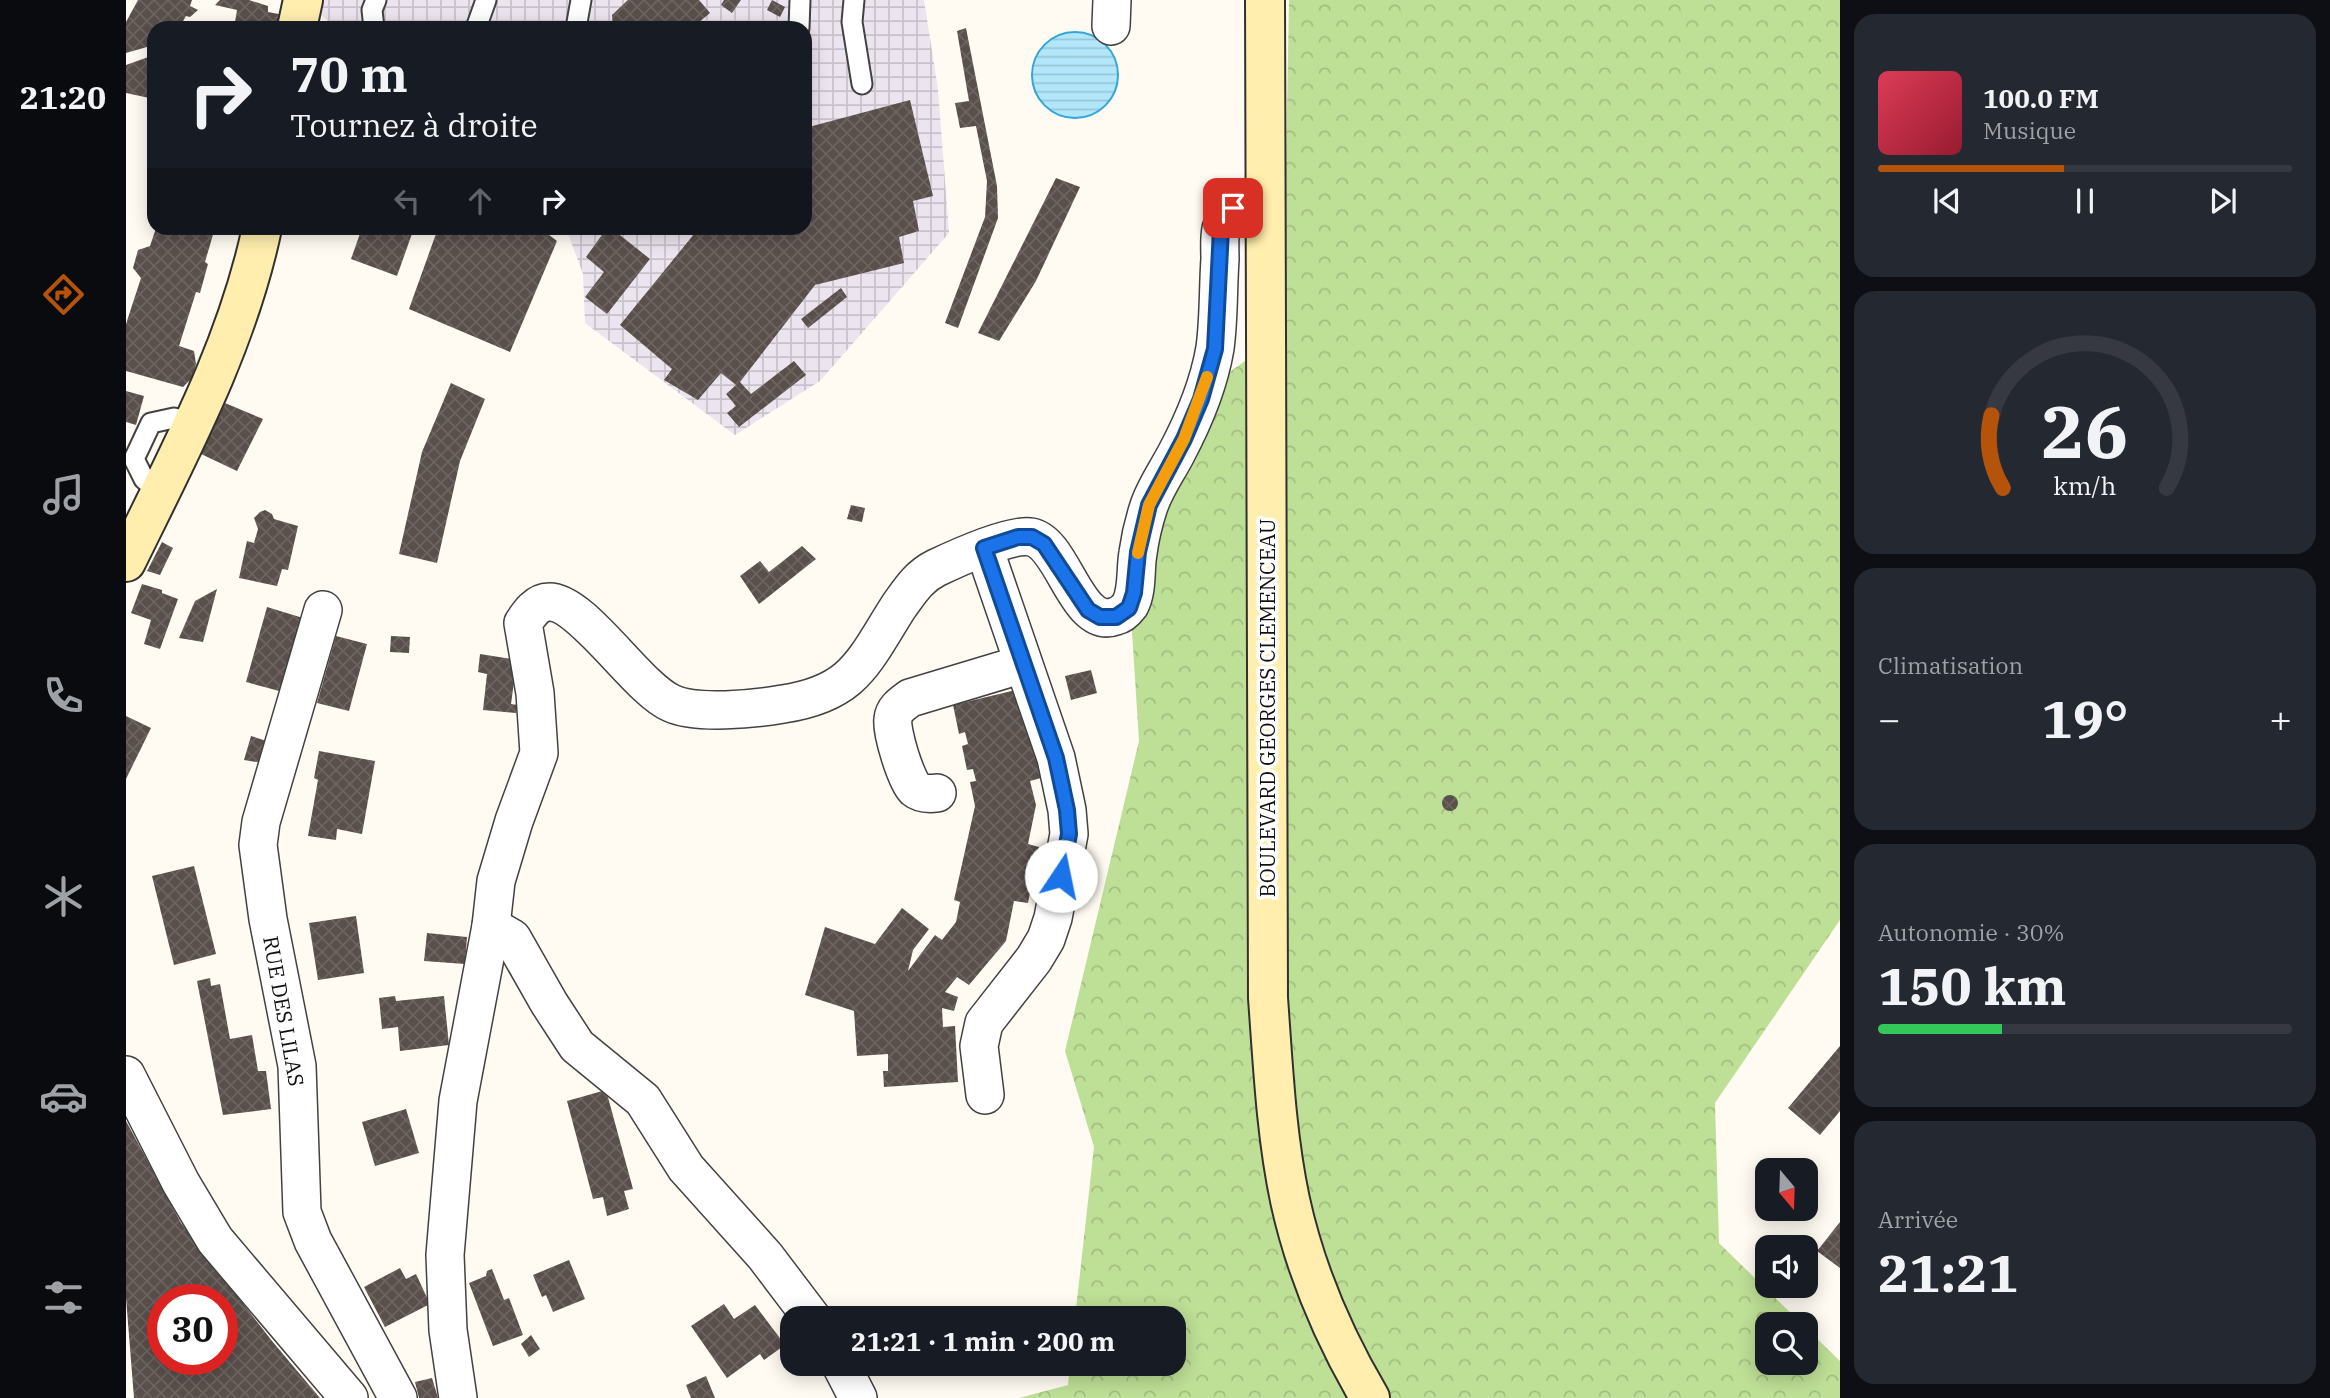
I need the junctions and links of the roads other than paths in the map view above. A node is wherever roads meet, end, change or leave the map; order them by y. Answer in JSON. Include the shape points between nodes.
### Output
{"nodes":[{"id":1,"x":302,"y":0,"type":"edge"},
{"id":2,"x":376,"y":0,"type":"edge"},
{"id":3,"x":486,"y":0,"type":"edge"},
{"id":4,"x":581,"y":0,"type":"edge"},
{"id":5,"x":800,"y":0,"type":"edge"},
{"id":6,"x":854,"y":0,"type":"edge"},
{"id":7,"x":1265,"y":0,"type":"edge"},
{"id":8,"x":298,"y":21,"type":"edge"},
{"id":9,"x":373,"y":21,"type":"edge"},
{"id":10,"x":478,"y":21,"type":"edge"},
{"id":11,"x":577,"y":21,"type":"edge"},
{"id":12,"x":799,"y":21,"type":"edge"},
{"id":13,"x":862,"y":84,"type":"dead end"},
{"id":14,"x":1265,"y":204,"type":"junction"},
{"id":15,"x":260,"y":235,"type":"edge"},
{"id":16,"x":984,"y":548,"type":"junction"},
{"id":17,"x":127,"y":555,"type":"edge"},
{"id":18,"x":323,"y":610,"type":"dead end"},
{"id":19,"x":1023,"y":664,"type":"junction"},
{"id":20,"x":937,"y":793,"type":"dead end"},
{"id":21,"x":491,"y":926,"type":"junction"},
{"id":22,"x":126,"y":1075,"type":"edge"},
{"id":23,"x":985,"y":1095,"type":"dead end"},
{"id":24,"x":803,"y":1306,"type":"edge"},
{"id":25,"x":846,"y":1376,"type":"edge"},
{"id":26,"x":349,"y":1398,"type":"edge"},
{"id":27,"x":398,"y":1398,"type":"edge"},
{"id":28,"x":458,"y":1398,"type":"edge"},
{"id":29,"x":859,"y":1398,"type":"edge"},
{"id":30,"x":1370,"y":1398,"type":"edge"}],
"edges":[{"from":1,"to":8,"type":"main road"},
{"from":2,"to":9,"type":"lane"},
{"from":3,"to":10,"type":"lane"},
{"from":4,"to":11,"type":"lane"},
{"from":5,"to":12,"type":"lane"},
{"from":6,"to":13,"type":"lane","via":[[852,22]]},
{"from":7,"to":14,"type":"main road","name":"BOULEVARD GEORGES CLEMENCEAU"},
{"from":14,"to":16,"type":"street","via":[[1233,208],[1221,229],[1215,349],[1201,399],[1149,505],[1129,608],[1116,617],[1100,617],[1088,610],[1044,544],[1032,537]]},
{"from":14,"to":30,"type":"main road","name":"BOULEVARD GEORGES CLEMENCEAU","via":[[1268,998],[1277,1113],[1291,1201],[1314,1279],[1346,1358]]},
{"from":15,"to":17,"type":"main road","via":[[235,327],[195,422]]},
{"from":16,"to":19,"type":"street"},
{"from":16,"to":21,"type":"street","via":[[914,583],[848,680],[819,696],[783,704],[727,710],[672,704],[559,603],[546,601],[532,610],[523,623],[539,754],[496,881]]},
{"from":18,"to":27,"type":"street","name":"RUE DES LILAS","via":[[258,845],[297,1066],[302,1212],[313,1241]]},
{"from":19,"to":20,"type":"street","via":[[910,698],[898,707],[893,720],[895,736],[909,781],[917,791]]},
{"from":19,"to":23,"type":"street","via":[[1056,758],[1069,834],[1046,939],[984,1023],[979,1046]]},
{"from":21,"to":24,"type":"street","via":[[512,938],[578,1046],[643,1100],[686,1168]]},
{"from":21,"to":28,"type":"street","via":[[458,1101],[444,1255]]},
{"from":22,"to":26,"type":"street","via":[[215,1240]]},
{"from":25,"to":29,"type":"street"}]}
